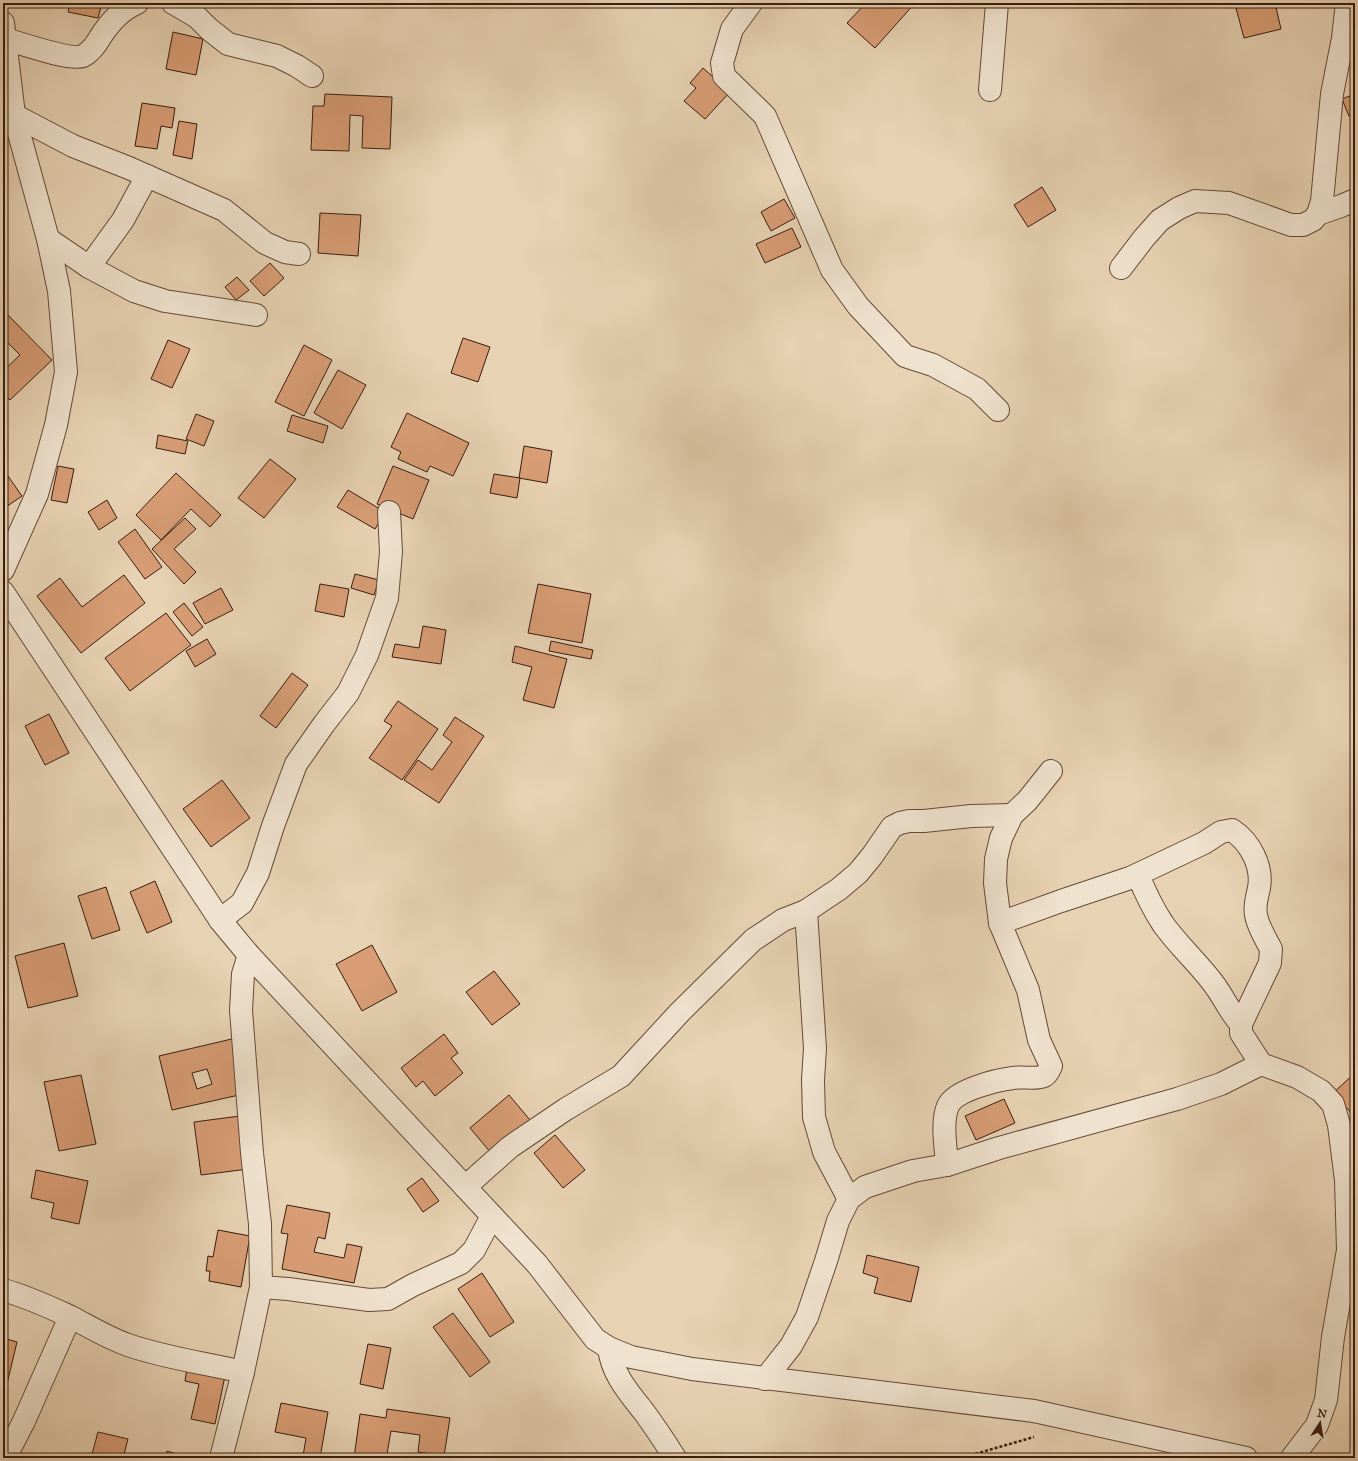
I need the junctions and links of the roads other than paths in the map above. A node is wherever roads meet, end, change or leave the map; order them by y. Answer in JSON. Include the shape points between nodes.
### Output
{"nodes":[{"id":1,"x":137,"y":3,"type":"edge"},
{"id":2,"x":173,"y":3,"type":"edge"},
{"id":3,"x":751,"y":3,"type":"edge"},
{"id":4,"x":997,"y":3,"type":"edge"},
{"id":5,"x":1347,"y":3,"type":"edge"},
{"id":6,"x":4,"y":31,"type":"edge"},
{"id":7,"x":312,"y":76,"type":"dead end"},
{"id":8,"x":990,"y":90,"type":"dead end"},
{"id":9,"x":14,"y":115,"type":"junction"},
{"id":10,"x":147,"y":176,"type":"junction"},
{"id":11,"x":1355,"y":200,"type":"edge"},
{"id":12,"x":1318,"y":214,"type":"junction"},
{"id":13,"x":48,"y":239,"type":"junction"},
{"id":14,"x":299,"y":254,"type":"dead end"},
{"id":15,"x":89,"y":267,"type":"junction"},
{"id":16,"x":1121,"y":268,"type":"dead end"},
{"id":17,"x":256,"y":315,"type":"dead end"},
{"id":18,"x":998,"y":410,"type":"dead end"},
{"id":19,"x":388,"y":512,"type":"dead end"},
{"id":20,"x":3,"y":570,"type":"edge"},
{"id":21,"x":3,"y":592,"type":"edge"},
{"id":22,"x":1051,"y":771,"type":"dead end"},
{"id":23,"x":1012,"y":815,"type":"junction"},
{"id":24,"x":1138,"y":875,"type":"junction"},
{"id":25,"x":806,"y":911,"type":"junction"},
{"id":26,"x":220,"y":920,"type":"junction"},
{"id":27,"x":1000,"y":923,"type":"junction"},
{"id":28,"x":248,"y":955,"type":"junction"},
{"id":29,"x":1241,"y":1024,"type":"junction"},
{"id":30,"x":1261,"y":1064,"type":"junction"},
{"id":31,"x":947,"y":1165,"type":"junction"},
{"id":32,"x":465,"y":1187,"type":"junction"},
{"id":33,"x":849,"y":1199,"type":"junction"},
{"id":34,"x":492,"y":1216,"type":"junction"},
{"id":35,"x":261,"y":1287,"type":"junction"},
{"id":36,"x":3,"y":1290,"type":"edge"},
{"id":37,"x":70,"y":1317,"type":"junction"},
{"id":38,"x":609,"y":1348,"type":"junction"},
{"id":39,"x":243,"y":1372,"type":"junction"},
{"id":40,"x":765,"y":1379,"type":"junction"},
{"id":41,"x":6,"y":1457,"type":"edge"},
{"id":42,"x":221,"y":1458,"type":"edge"},
{"id":43,"x":675,"y":1458,"type":"edge"},
{"id":44,"x":1246,"y":1458,"type":"edge"},
{"id":45,"x":1292,"y":1458,"type":"edge"}],
"edges":[{"from":1,"to":6,"type":"street","via":[[111,21],[88,52],[81,56],[64,55]]},
{"from":2,"to":7,"type":"street","via":[[197,17],[228,44],[276,56]]},
{"from":3,"to":18,"type":"street","via":[[732,29],[722,63],[724,76],[765,116],[832,270],[858,306],[905,356],[933,365],[977,389]]},
{"from":4,"to":8,"type":"street"},
{"from":5,"to":12,"type":"street","via":[[1332,101],[1322,201]]},
{"from":6,"to":9,"type":"street"},
{"from":9,"to":10,"type":"street","via":[[73,146]]},
{"from":9,"to":13,"type":"street"},
{"from":10,"to":14,"type":"street","via":[[224,210],[265,243],[285,252]]},
{"from":10,"to":15,"type":"street","via":[[123,220]]},
{"from":11,"to":12,"type":"street"},
{"from":12,"to":16,"type":"street","via":[[1303,224],[1291,225],[1229,203],[1195,201],[1160,220]]},
{"from":13,"to":15,"type":"street"},
{"from":13,"to":20,"type":"street","via":[[59,291],[66,372],[56,425],[37,494]]},
{"from":15,"to":17,"type":"street","via":[[134,291],[159,299]]},
{"from":19,"to":26,"type":"street","via":[[391,552],[387,598],[367,655],[348,693],[296,764],[258,873],[242,903]]},
{"from":21,"to":26,"type":"street"},
{"from":22,"to":23,"type":"street"},
{"from":23,"to":25,"type":"street","via":[[900,823],[892,828],[858,873]]},
{"from":23,"to":27,"type":"street","via":[[1001,838],[996,859],[995,883]]},
{"from":24,"to":27,"type":"street"},
{"from":24,"to":29,"type":"street","via":[[1148,899],[1164,924],[1215,985],[1231,1014]]},
{"from":24,"to":29,"type":"street","via":[[1221,832],[1232,830],[1252,851],[1260,870],[1256,917],[1271,955],[1270,963]]},
{"from":25,"to":32,"type":"street","via":[[783,920],[752,940],[621,1076],[510,1147]]},
{"from":25,"to":33,"type":"street","via":[[815,1048],[814,1116],[824,1152]]},
{"from":26,"to":28,"type":"street"},
{"from":27,"to":31,"type":"street","via":[[1028,990],[1039,1040],[1051,1066],[1044,1076],[1014,1078],[976,1087],[954,1098],[948,1105],[945,1115]]},
{"from":28,"to":32,"type":"street"},
{"from":28,"to":35,"type":"street","via":[[243,974],[242,1010],[252,1153],[260,1224]]},
{"from":29,"to":30,"type":"street","via":[[1241,1033]]},
{"from":30,"to":31,"type":"street","via":[[1221,1084],[1177,1099]]},
{"from":30,"to":45,"type":"street","via":[[1297,1077],[1321,1091],[1334,1104],[1346,1180],[1348,1250],[1333,1337],[1326,1400],[1317,1425]]},
{"from":31,"to":33,"type":"street","via":[[883,1180],[865,1187]]},
{"from":32,"to":34,"type":"street"},
{"from":33,"to":40,"type":"street","via":[[838,1221],[807,1317],[791,1346]]},
{"from":34,"to":35,"type":"street","via":[[474,1250],[461,1263],[388,1299],[369,1300]]},
{"from":34,"to":38,"type":"street","via":[[537,1264],[595,1339]]},
{"from":35,"to":39,"type":"street"},
{"from":36,"to":37,"type":"street"},
{"from":37,"to":39,"type":"street","via":[[128,1345]]},
{"from":37,"to":41,"type":"street"},
{"from":38,"to":40,"type":"street","via":[[643,1360]]},
{"from":38,"to":43,"type":"street","via":[[619,1379]]},
{"from":39,"to":42,"type":"street"},
{"from":40,"to":44,"type":"street","via":[[1034,1412]]}]}
